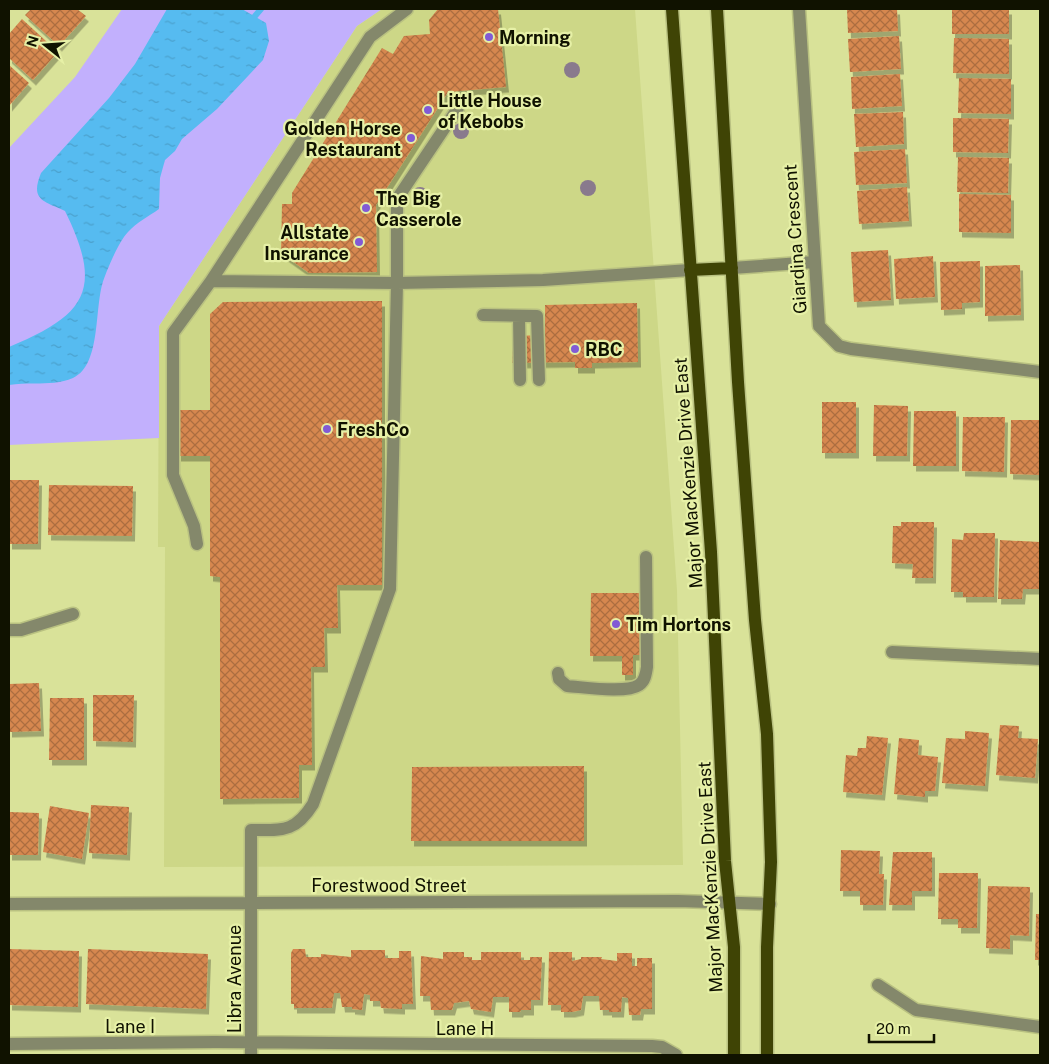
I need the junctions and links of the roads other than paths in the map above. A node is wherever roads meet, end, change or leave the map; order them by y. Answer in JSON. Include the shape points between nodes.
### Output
{"nodes":[{"id":1,"x":407,"y":9,"type":"edge"},
{"id":2,"x":672,"y":9,"type":"edge"},
{"id":3,"x":717,"y":9,"type":"edge"},
{"id":4,"x":799,"y":9,"type":"edge"},
{"id":5,"x":458,"y":108,"type":"dead end"},
{"id":6,"x":814,"y":262,"type":"junction"},
{"id":7,"x":732,"y":268,"type":"junction"},
{"id":8,"x":690,"y":270,"type":"junction"},
{"id":9,"x":211,"y":282,"type":"junction"},
{"id":10,"x":397,"y":283,"type":"junction"},
{"id":11,"x":483,"y":315,"type":"dead end"},
{"id":12,"x":519,"y":316,"type":"junction"},
{"id":13,"x":1040,"y":372,"type":"edge"},
{"id":14,"x":520,"y":380,"type":"dead end"},
{"id":15,"x":539,"y":380,"type":"dead end"},
{"id":16,"x":197,"y":544,"type":"dead end"},
{"id":17,"x":646,"y":557,"type":"dead end"},
{"id":18,"x":73,"y":614,"type":"dead end"},
{"id":19,"x":9,"y":630,"type":"edge"},
{"id":20,"x":892,"y":652,"type":"dead end"},
{"id":21,"x":1040,"y":659,"type":"edge"},
{"id":22,"x":558,"y":673,"type":"dead end"},
{"id":23,"x":251,"y":902,"type":"junction"},
{"id":24,"x":729,"y":902,"type":"junction"},
{"id":25,"x":9,"y":904,"type":"edge"},
{"id":26,"x":770,"y":904,"type":"junction"},
{"id":27,"x":878,"y":985,"type":"dead end"},
{"id":28,"x":1040,"y":1027,"type":"edge"},
{"id":29,"x":9,"y":1044,"type":"edge"},
{"id":30,"x":252,"y":1049,"type":"edge"},
{"id":31,"x":676,"y":1055,"type":"edge"},
{"id":32,"x":734,"y":1055,"type":"edge"},
{"id":33,"x":767,"y":1055,"type":"edge"}],
"edges":[{"from":1,"to":9,"type":"street","via":[[370,37]]},
{"from":2,"to":8,"type":"main road","name":"Major MacKenzie Drive East"},
{"from":3,"to":7,"type":"main road"},
{"from":4,"to":6,"type":"street","name":"Giardina Crescent"},
{"from":5,"to":10,"type":"street","via":[[397,199]]},
{"from":6,"to":7,"type":"street"},
{"from":6,"to":13,"type":"street","name":"Giardina Crescent","via":[[819,326],[839,346]]},
{"from":7,"to":8,"type":"main road"},
{"from":7,"to":26,"type":"main road","via":[[755,620],[767,734]]},
{"from":8,"to":10,"type":"street","via":[[543,280]]},
{"from":8,"to":24,"type":"main road","name":"Major MacKenzie Drive East","via":[[711,552]]},
{"from":9,"to":10,"type":"street"},
{"from":9,"to":16,"type":"street","via":[[173,333],[173,475],[194,526]]},
{"from":10,"to":23,"type":"street","name":"Libra Avenue","via":[[390,590],[313,804],[305,818],[293,827],[280,830],[252,830]]},
{"from":11,"to":12,"type":"street"},
{"from":12,"to":14,"type":"street"},
{"from":12,"to":15,"type":"street","via":[[537,316]]},
{"from":17,"to":22,"type":"street","via":[[647,668],[642,682],[629,689],[567,686],[559,679]]},
{"from":18,"to":19,"type":"street","via":[[21,630]]},
{"from":20,"to":21,"type":"street"},
{"from":23,"to":24,"type":"street","name":"Forestwood Street"},
{"from":23,"to":25,"type":"street","name":"Forestwood Street"},
{"from":23,"to":30,"type":"street","name":"Libra Avenue"},
{"from":24,"to":26,"type":"street","name":"Forestwood Street"},
{"from":24,"to":32,"type":"main road","name":"Major MacKenzie Drive East","via":[[734,947]]},
{"from":26,"to":33,"type":"main road","via":[[766,947]]},
{"from":27,"to":28,"type":"street","via":[[916,1010]]},
{"from":29,"to":30,"type":"street","name":"Lane I"},
{"from":30,"to":31,"type":"street","name":"Lane H","via":[[662,1046]]}]}
